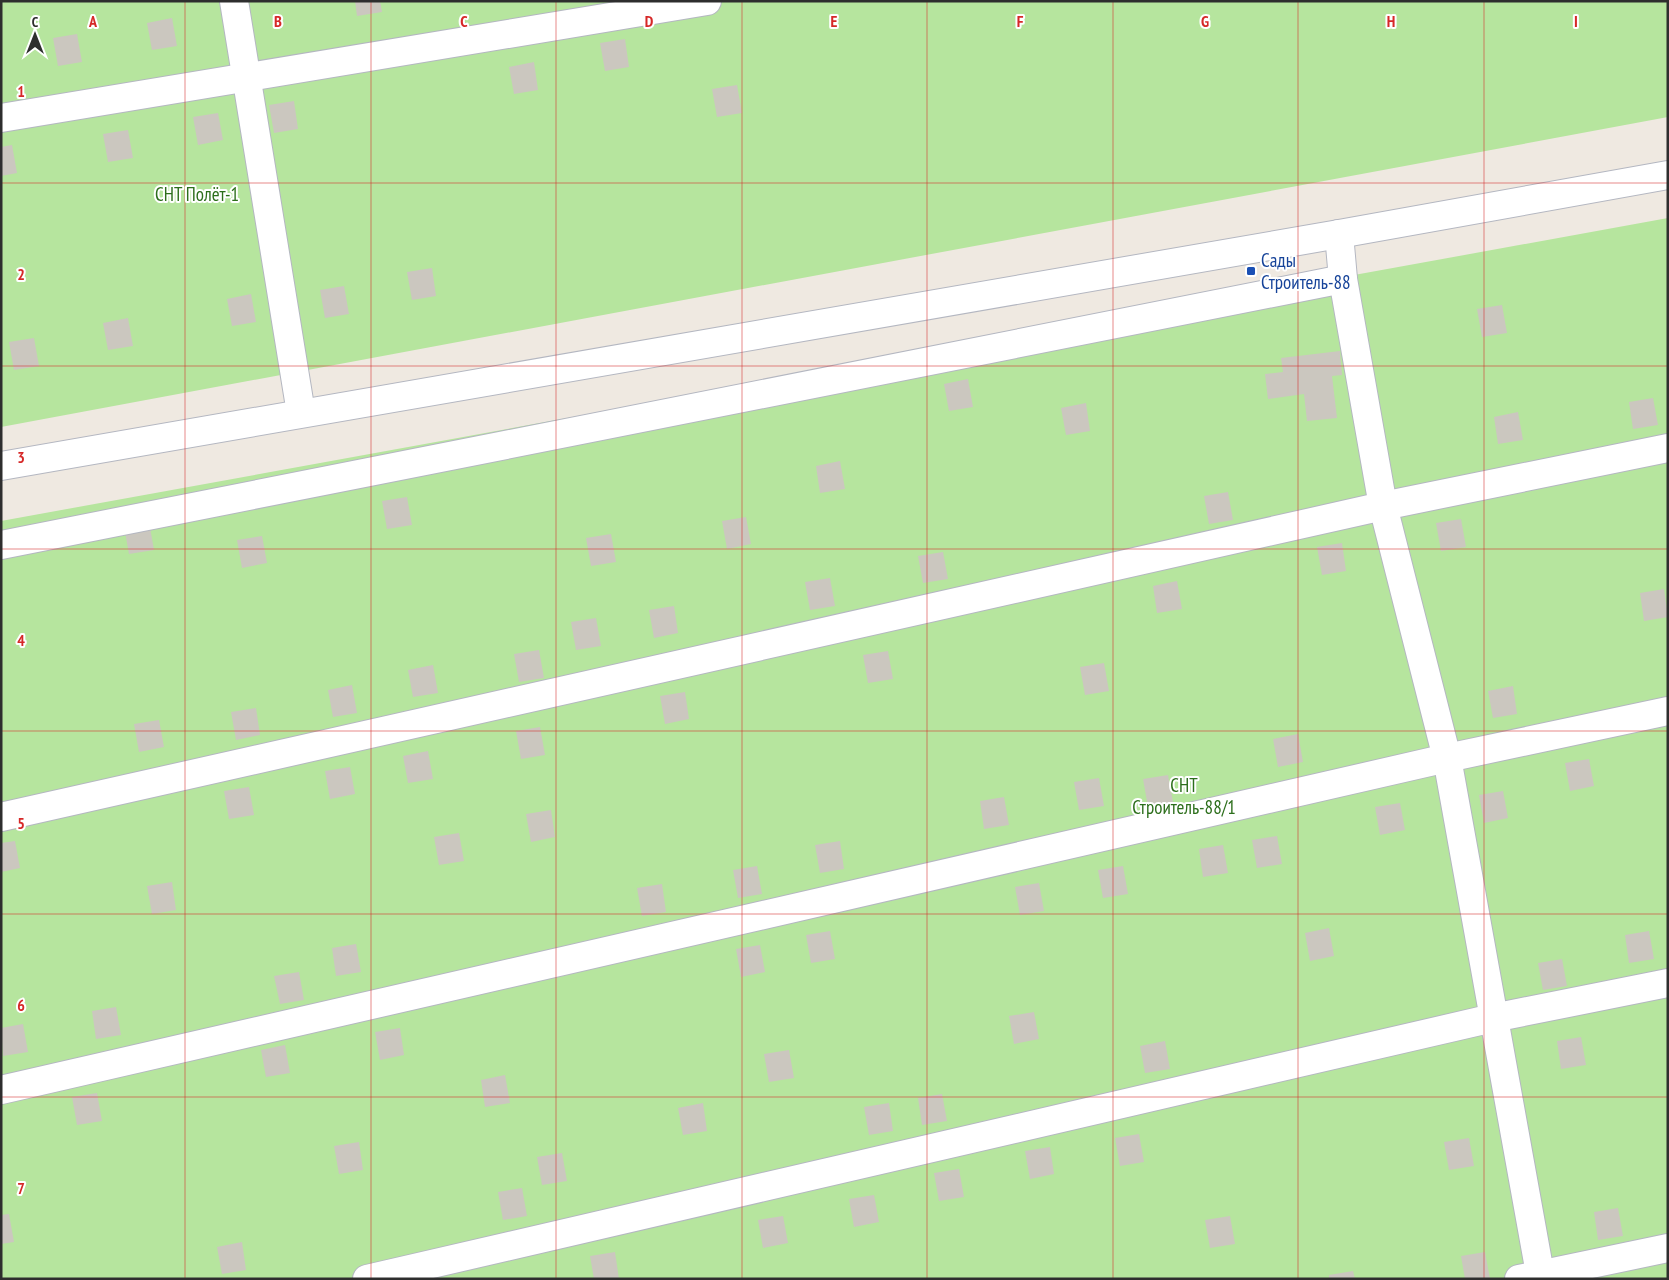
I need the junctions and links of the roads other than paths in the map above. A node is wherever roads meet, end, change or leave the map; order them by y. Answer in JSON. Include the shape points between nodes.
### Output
{"nodes":[{"id":1,"x":234,"y":1,"type":"edge"},
{"id":2,"x":707,"y":1,"type":"edge"},
{"id":3,"x":246,"y":78,"type":"junction"},
{"id":4,"x":1,"y":118,"type":"edge"},
{"id":5,"x":1668,"y":175,"type":"edge"},
{"id":6,"x":1339,"y":234,"type":"junction"},
{"id":7,"x":1343,"y":278,"type":"junction"},
{"id":8,"x":301,"y":413,"type":"junction"},
{"id":9,"x":1668,"y":448,"type":"edge"},
{"id":10,"x":1,"y":466,"type":"edge"},
{"id":11,"x":1382,"y":506,"type":"junction"},
{"id":12,"x":1,"y":545,"type":"edge"},
{"id":13,"x":1668,"y":711,"type":"edge"},
{"id":14,"x":1447,"y":758,"type":"junction"},
{"id":15,"x":1,"y":817,"type":"edge"},
{"id":16,"x":1668,"y":983,"type":"edge"},
{"id":17,"x":1493,"y":1018,"type":"junction"},
{"id":18,"x":1,"y":1090,"type":"edge"},
{"id":19,"x":1668,"y":1248,"type":"edge"},
{"id":20,"x":1533,"y":1277,"type":"edge"},
{"id":21,"x":367,"y":1279,"type":"edge"}],
"edges":[{"from":1,"to":3,"type":"street"},
{"from":2,"to":3,"type":"street"},
{"from":3,"to":4,"type":"street"},
{"from":3,"to":8,"type":"street"},
{"from":5,"to":6,"type":"street"},
{"from":6,"to":7,"type":"street"},
{"from":6,"to":8,"type":"street"},
{"from":7,"to":11,"type":"street"},
{"from":7,"to":12,"type":"street"},
{"from":8,"to":10,"type":"street"},
{"from":9,"to":11,"type":"street"},
{"from":11,"to":14,"type":"street"},
{"from":11,"to":15,"type":"street"},
{"from":13,"to":14,"type":"street"},
{"from":14,"to":17,"type":"street"},
{"from":14,"to":18,"type":"street"},
{"from":16,"to":17,"type":"street"},
{"from":17,"to":20,"type":"street"},
{"from":17,"to":21,"type":"street"},
{"from":19,"to":20,"type":"street"}]}
